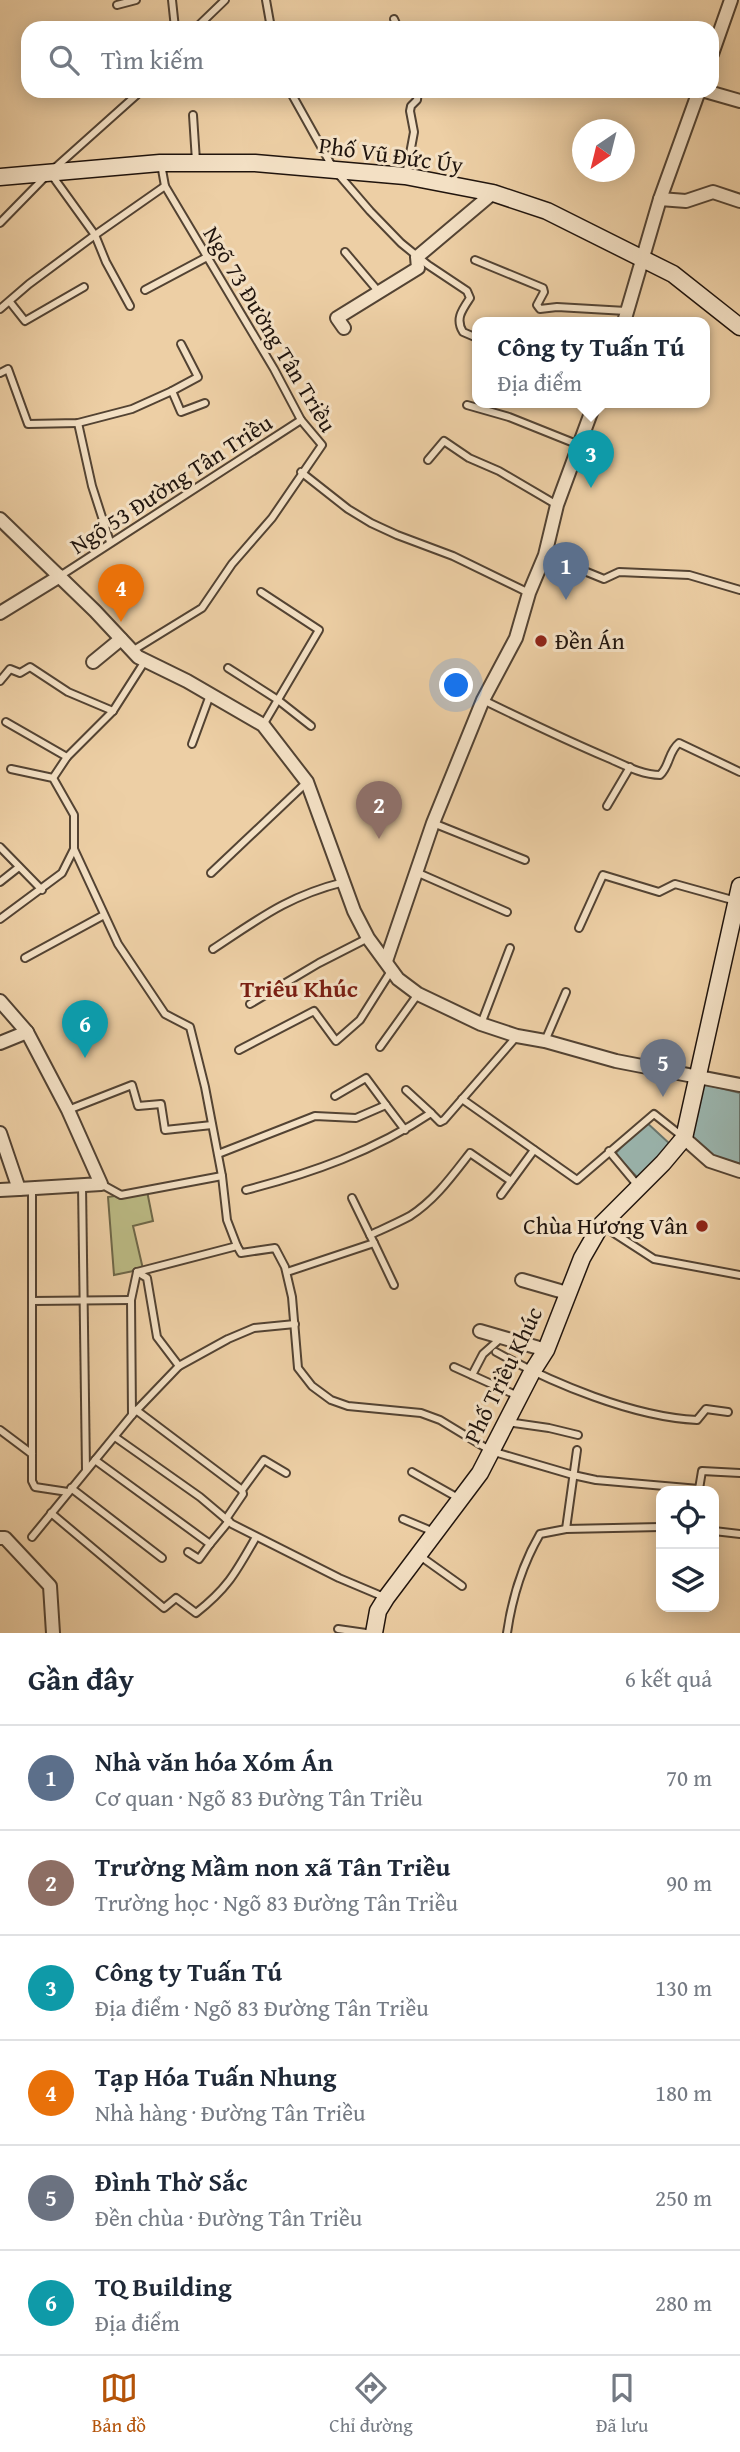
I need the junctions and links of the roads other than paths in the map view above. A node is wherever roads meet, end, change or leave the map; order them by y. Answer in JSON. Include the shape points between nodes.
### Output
{"nodes":[{"id":1,"x":136,"y":0,"type":"edge"},
{"id":2,"x":172,"y":0,"type":"edge"},
{"id":3,"x":225,"y":0,"type":"edge"},
{"id":4,"x":266,"y":0,"type":"edge"},
{"id":5,"x":731,"y":0,"type":"edge"},
{"id":6,"x":117,"y":5,"type":"dead end"},
{"id":7,"x":174,"y":21,"type":"edge"},
{"id":8,"x":203,"y":21,"type":"edge"},
{"id":9,"x":270,"y":21,"type":"edge"},
{"id":10,"x":719,"y":34,"type":"edge"},
{"id":11,"x":719,"y":95,"type":"edge"},
{"id":12,"x":133,"y":98,"type":"edge"},
{"id":13,"x":294,"y":98,"type":"edge"},
{"id":14,"x":417,"y":98,"type":"edge"},
{"id":15,"x":696,"y":98,"type":"edge"},
{"id":16,"x":740,"y":101,"type":"edge"},
{"id":17,"x":193,"y":116,"type":"dead end"},
{"id":18,"x":160,"y":163,"type":"junction"},
{"id":19,"x":196,"y":163,"type":"junction"},
{"id":20,"x":333,"y":168,"type":"junction"},
{"id":21,"x":50,"y":172,"type":"junction"},
{"id":22,"x":405,"y":176,"type":"junction"},
{"id":23,"x":0,"y":177,"type":"edge"},
{"id":24,"x":165,"y":186,"type":"junction"},
{"id":25,"x":493,"y":192,"type":"junction"},
{"id":26,"x":660,"y":200,"type":"junction"},
{"id":27,"x":740,"y":201,"type":"edge"},
{"id":28,"x":0,"y":223,"type":"edge"},
{"id":29,"x":95,"y":234,"type":"junction"},
{"id":30,"x":345,"y":251,"type":"dead end"},
{"id":31,"x":207,"y":257,"type":"junction"},
{"id":32,"x":417,"y":257,"type":"junction"},
{"id":33,"x":644,"y":258,"type":"junction"},
{"id":34,"x":475,"y":260,"type":"dead end"},
{"id":35,"x":84,"y":288,"type":"dead end"},
{"id":36,"x":145,"y":290,"type":"dead end"},
{"id":37,"x":377,"y":291,"type":"junction"},
{"id":38,"x":10,"y":302,"type":"junction"},
{"id":39,"x":130,"y":306,"type":"dead end"},
{"id":40,"x":0,"y":309,"type":"edge"},
{"id":41,"x":626,"y":316,"type":"edge"},
{"id":42,"x":740,"y":327,"type":"edge"},
{"id":43,"x":344,"y":328,"type":"dead end"},
{"id":44,"x":472,"y":336,"type":"edge"},
{"id":45,"x":181,"y":344,"type":"dead end"},
{"id":46,"x":0,"y":373,"type":"edge"},
{"id":47,"x":172,"y":391,"type":"junction"},
{"id":48,"x":205,"y":403,"type":"dead end"},
{"id":49,"x":467,"y":405,"type":"dead end"},
{"id":50,"x":472,"y":406,"type":"edge"},
{"id":51,"x":478,"y":408,"type":"edge"},
{"id":52,"x":593,"y":408,"type":"edge"},
{"id":53,"x":301,"y":420,"type":"junction"},
{"id":54,"x":78,"y":423,"type":"junction"},
{"id":55,"x":581,"y":446,"type":"junction"},
{"id":56,"x":428,"y":460,"type":"dead end"},
{"id":57,"x":301,"y":472,"type":"junction"},
{"id":58,"x":557,"y":505,"type":"junction"},
{"id":59,"x":0,"y":519,"type":"edge"},
{"id":60,"x":110,"y":542,"type":"junction"},
{"id":61,"x":545,"y":555,"type":"junction"},
{"id":62,"x":60,"y":576,"type":"junction"},
{"id":63,"x":740,"y":590,"type":"edge"},
{"id":64,"x":261,"y":592,"type":"dead end"},
{"id":65,"x":529,"y":593,"type":"junction"},
{"id":66,"x":0,"y":613,"type":"edge"},
{"id":67,"x":121,"y":639,"type":"junction"},
{"id":68,"x":132,"y":651,"type":"junction"},
{"id":69,"x":145,"y":661,"type":"junction"},
{"id":70,"x":93,"y":662,"type":"dead end"},
{"id":71,"x":228,"y":668,"type":"dead end"},
{"id":72,"x":0,"y":681,"type":"edge"},
{"id":73,"x":211,"y":695,"type":"junction"},
{"id":74,"x":278,"y":700,"type":"junction"},
{"id":75,"x":483,"y":700,"type":"junction"},
{"id":76,"x":113,"y":711,"type":"junction"},
{"id":77,"x":6,"y":722,"type":"dead end"},
{"id":78,"x":263,"y":724,"type":"junction"},
{"id":79,"x":311,"y":726,"type":"dead end"},
{"id":80,"x":192,"y":744,"type":"dead end"},
{"id":81,"x":67,"y":757,"type":"junction"},
{"id":82,"x":630,"y":767,"type":"junction"},
{"id":83,"x":11,"y":769,"type":"dead end"},
{"id":84,"x":740,"y":772,"type":"edge"},
{"id":85,"x":53,"y":778,"type":"junction"},
{"id":86,"x":307,"y":782,"type":"junction"},
{"id":87,"x":607,"y":806,"type":"dead end"},
{"id":88,"x":433,"y":823,"type":"junction"},
{"id":89,"x":0,"y":847,"type":"edge"},
{"id":90,"x":74,"y":849,"type":"junction"},
{"id":91,"x":525,"y":860,"type":"dead end"},
{"id":92,"x":19,"y":867,"type":"junction"},
{"id":93,"x":416,"y":872,"type":"junction"},
{"id":94,"x":211,"y":873,"type":"dead end"},
{"id":95,"x":0,"y":882,"type":"edge"},
{"id":96,"x":344,"y":882,"type":"junction"},
{"id":97,"x":42,"y":890,"type":"junction"},
{"id":98,"x":739,"y":897,"type":"edge"},
{"id":99,"x":507,"y":912,"type":"dead end"},
{"id":100,"x":104,"y":915,"type":"junction"},
{"id":101,"x":0,"y":919,"type":"edge"},
{"id":102,"x":579,"y":928,"type":"dead end"},
{"id":103,"x":368,"y":938,"type":"junction"},
{"id":104,"x":510,"y":948,"type":"dead end"},
{"id":105,"x":213,"y":949,"type":"dead end"},
{"id":106,"x":25,"y":958,"type":"dead end"},
{"id":107,"x":388,"y":966,"type":"junction"},
{"id":108,"x":566,"y":992,"type":"dead end"},
{"id":109,"x":418,"y":994,"type":"junction"},
{"id":110,"x":0,"y":1001,"type":"edge"},
{"id":111,"x":250,"y":1004,"type":"dead end"},
{"id":112,"x":481,"y":1024,"type":"junction"},
{"id":113,"x":27,"y":1032,"type":"junction"},
{"id":114,"x":517,"y":1036,"type":"junction"},
{"id":115,"x":545,"y":1041,"type":"junction"},
{"id":116,"x":0,"y":1043,"type":"edge"},
{"id":117,"x":380,"y":1047,"type":"dead end"},
{"id":118,"x":239,"y":1050,"type":"dead end"},
{"id":119,"x":698,"y":1077,"type":"junction"},
{"id":120,"x":740,"y":1085,"type":"edge"},
{"id":121,"x":406,"y":1090,"type":"dead end"},
{"id":122,"x":335,"y":1096,"type":"dead end"},
{"id":123,"x":462,"y":1099,"type":"junction"},
{"id":124,"x":386,"y":1105,"type":"junction"},
{"id":125,"x":68,"y":1111,"type":"junction"},
{"id":126,"x":431,"y":1113,"type":"junction"},
{"id":127,"x":212,"y":1125,"type":"junction"},
{"id":128,"x":405,"y":1130,"type":"junction"},
{"id":129,"x":0,"y":1133,"type":"edge"},
{"id":130,"x":684,"y":1138,"type":"junction"},
{"id":131,"x":534,"y":1150,"type":"junction"},
{"id":132,"x":609,"y":1151,"type":"junction"},
{"id":133,"x":218,"y":1154,"type":"junction"},
{"id":134,"x":740,"y":1171,"type":"edge"},
{"id":135,"x":222,"y":1176,"type":"junction"},
{"id":136,"x":511,"y":1181,"type":"junction"},
{"id":137,"x":101,"y":1184,"type":"junction"},
{"id":138,"x":82,"y":1185,"type":"junction"},
{"id":139,"x":639,"y":1186,"type":"junction"},
{"id":140,"x":26,"y":1189,"type":"junction"},
{"id":141,"x":246,"y":1190,"type":"dead end"},
{"id":142,"x":0,"y":1191,"type":"edge"},
{"id":143,"x":501,"y":1195,"type":"dead end"},
{"id":144,"x":352,"y":1198,"type":"dead end"},
{"id":145,"x":601,"y":1225,"type":"junction"},
{"id":146,"x":370,"y":1235,"type":"junction"},
{"id":147,"x":374,"y":1243,"type":"junction"},
{"id":148,"x":237,"y":1247,"type":"junction"},
{"id":149,"x":137,"y":1272,"type":"junction"},
{"id":150,"x":287,"y":1272,"type":"junction"},
{"id":151,"x":740,"y":1275,"type":"edge"},
{"id":152,"x":522,"y":1280,"type":"dead end"},
{"id":153,"x":394,"y":1285,"type":"dead end"},
{"id":154,"x":567,"y":1293,"type":"junction"},
{"id":155,"x":131,"y":1300,"type":"junction"},
{"id":156,"x":32,"y":1301,"type":"junction"},
{"id":157,"x":83,"y":1301,"type":"junction"},
{"id":158,"x":295,"y":1324,"type":"junction"},
{"id":159,"x":480,"y":1331,"type":"dead end"},
{"id":160,"x":502,"y":1337,"type":"junction"},
{"id":161,"x":546,"y":1350,"type":"junction"},
{"id":162,"x":496,"y":1352,"type":"dead end"},
{"id":163,"x":178,"y":1366,"type":"junction"},
{"id":164,"x":454,"y":1367,"type":"dead end"},
{"id":165,"x":532,"y":1372,"type":"junction"},
{"id":166,"x":472,"y":1375,"type":"junction"},
{"id":167,"x":519,"y":1396,"type":"junction"},
{"id":168,"x":134,"y":1412,"type":"junction"},
{"id":169,"x":728,"y":1412,"type":"dead end"},
{"id":170,"x":506,"y":1422,"type":"junction"},
{"id":171,"x":0,"y":1430,"type":"edge"},
{"id":172,"x":578,"y":1435,"type":"dead end"},
{"id":173,"x":115,"y":1437,"type":"junction"},
{"id":174,"x":577,"y":1450,"type":"dead end"},
{"id":175,"x":491,"y":1451,"type":"junction"},
{"id":176,"x":32,"y":1454,"type":"junction"},
{"id":177,"x":95,"y":1460,"type":"junction"},
{"id":178,"x":86,"y":1471,"type":"junction"},
{"id":179,"x":412,"y":1472,"type":"dead end"},
{"id":180,"x":286,"y":1473,"type":"dead end"},
{"id":181,"x":740,"y":1473,"type":"edge"},
{"id":182,"x":573,"y":1475,"type":"junction"},
{"id":183,"x":699,"y":1486,"type":"edge"},
{"id":184,"x":656,"y":1487,"type":"edge"},
{"id":185,"x":69,"y":1490,"type":"junction"},
{"id":186,"x":242,"y":1490,"type":"junction"},
{"id":187,"x":462,"y":1500,"type":"junction"},
{"id":188,"x":51,"y":1513,"type":"junction"},
{"id":189,"x":403,"y":1519,"type":"dead end"},
{"id":190,"x":228,"y":1520,"type":"junction"},
{"id":191,"x":656,"y":1527,"type":"edge"},
{"id":192,"x":566,"y":1529,"type":"junction"},
{"id":193,"x":719,"y":1532,"type":"edge"},
{"id":194,"x":436,"y":1533,"type":"junction"},
{"id":195,"x":740,"y":1534,"type":"edge"},
{"id":196,"x":32,"y":1537,"type":"dead end"},
{"id":197,"x":256,"y":1537,"type":"junction"},
{"id":198,"x":0,"y":1538,"type":"edge"},
{"id":199,"x":210,"y":1544,"type":"junction"},
{"id":200,"x":188,"y":1552,"type":"dead end"},
{"id":201,"x":418,"y":1555,"type":"junction"},
{"id":202,"x":162,"y":1558,"type":"dead end"},
{"id":203,"x":462,"y":1586,"type":"dead end"},
{"id":204,"x":386,"y":1598,"type":"junction"},
{"id":205,"x":338,"y":1629,"type":"dead end"},
{"id":206,"x":53,"y":1633,"type":"edge"},
{"id":207,"x":366,"y":1633,"type":"edge"},
{"id":208,"x":374,"y":1633,"type":"edge"},
{"id":209,"x":507,"y":1633,"type":"edge"}],
"edges":[{"from":1,"to":6,"type":"lane"},
{"from":2,"to":7,"type":"lane"},
{"from":3,"to":8,"type":"lane"},
{"from":4,"to":9,"type":"lane"},
{"from":5,"to":10,"type":"street"},
{"from":11,"to":16,"type":"street"},
{"from":12,"to":21,"type":"lane"},
{"from":13,"to":20,"type":"lane"},
{"from":14,"to":22,"type":"lane","via":[[410,111],[414,132]]},
{"from":15,"to":26,"type":"street"},
{"from":17,"to":19,"type":"lane"},
{"from":18,"to":19,"type":"street","name":"Phố Vũ Đức Úy"},
{"from":18,"to":21,"type":"street","name":"Phố Vũ Đức Úy"},
{"from":18,"to":24,"type":"lane","name":"Ngõ 73 Đường Tân Triều"},
{"from":19,"to":20,"type":"street","name":"Phố Vũ Đức Úy"},
{"from":20,"to":22,"type":"street","name":"Phố Vũ Đức Úy"},
{"from":20,"to":32,"type":"lane"},
{"from":21,"to":23,"type":"street","name":"Phố Vũ Đức Úy"},
{"from":21,"to":28,"type":"lane"},
{"from":21,"to":29,"type":"lane"},
{"from":22,"to":25,"type":"street","name":"Phố Vũ Đức Úy"},
{"from":24,"to":29,"type":"lane"},
{"from":24,"to":31,"type":"lane","name":"Ngõ 73 Đường Tân Triều"},
{"from":25,"to":32,"type":"street"},
{"from":25,"to":33,"type":"street","name":"Phố Vũ Đức Úy","via":[[547,211]]},
{"from":26,"to":27,"type":"street","via":[[686,201],[713,192]]},
{"from":26,"to":33,"type":"street"},
{"from":29,"to":38,"type":"lane"},
{"from":29,"to":39,"type":"lane"},
{"from":30,"to":37,"type":"lane"},
{"from":31,"to":36,"type":"lane"},
{"from":31,"to":53,"type":"lane","name":"Ngõ 73 Đường Tân Triều"},
{"from":32,"to":37,"type":"street","via":[[418,268]]},
{"from":32,"to":44,"type":"lane","via":[[467,291],[470,298],[459,326]]},
{"from":33,"to":41,"type":"street"},
{"from":33,"to":42,"type":"street","name":"Phố Vũ Đức Úy","via":[[673,274]]},
{"from":34,"to":41,"type":"lane","via":[[543,288],[537,305],[540,309]]},
{"from":35,"to":38,"type":"lane","via":[[24,321]]},
{"from":37,"to":43,"type":"street","via":[[337,318]]},
{"from":38,"to":40,"type":"lane"},
{"from":45,"to":47,"type":"lane","via":[[198,377]]},
{"from":46,"to":54,"type":"lane","via":[[8,369],[28,424]]},
{"from":47,"to":48,"type":"lane","via":[[181,412]]},
{"from":47,"to":54,"type":"lane","via":[[132,409]]},
{"from":49,"to":50,"type":"lane"},
{"from":51,"to":55,"type":"lane"},
{"from":52,"to":55,"type":"street"},
{"from":53,"to":57,"type":"lane","name":"Ngõ 73 Đường Tân Triều","via":[[322,445]]},
{"from":53,"to":60,"type":"lane","name":"Ngõ 53 Đường Tân Triều"},
{"from":54,"to":60,"type":"lane"},
{"from":55,"to":58,"type":"street"},
{"from":56,"to":58,"type":"lane","via":[[444,441]]},
{"from":57,"to":65,"type":"lane","via":[[371,523]]},
{"from":57,"to":68,"type":"lane","name":"Ngõ 73 Đường Tân Triều","via":[[272,518],[202,608]]},
{"from":58,"to":61,"type":"street"},
{"from":59,"to":62,"type":"street"},
{"from":60,"to":62,"type":"lane","name":"Ngõ 53 Đường Tân Triều"},
{"from":61,"to":63,"type":"lane","via":[[604,579],[619,572],[689,575]]},
{"from":61,"to":65,"type":"street"},
{"from":62,"to":66,"type":"street"},
{"from":62,"to":67,"type":"street"},
{"from":64,"to":74,"type":"lane","via":[[319,630]]},
{"from":65,"to":75,"type":"street","via":[[516,638]]},
{"from":67,"to":68,"type":"street"},
{"from":67,"to":70,"type":"street"},
{"from":68,"to":69,"type":"street"},
{"from":69,"to":73,"type":"street"},
{"from":69,"to":76,"type":"lane"},
{"from":71,"to":74,"type":"lane"},
{"from":72,"to":76,"type":"lane","via":[[10,669],[20,673],[30,667],[68,692]]},
{"from":73,"to":78,"type":"street"},
{"from":73,"to":80,"type":"lane"},
{"from":74,"to":78,"type":"lane"},
{"from":74,"to":79,"type":"lane"},
{"from":75,"to":82,"type":"lane"},
{"from":75,"to":88,"type":"street"},
{"from":76,"to":81,"type":"lane"},
{"from":77,"to":81,"type":"lane"},
{"from":78,"to":86,"type":"street"},
{"from":81,"to":85,"type":"lane"},
{"from":82,"to":84,"type":"lane","via":[[660,775],[679,743]]},
{"from":82,"to":87,"type":"lane"},
{"from":83,"to":85,"type":"lane"},
{"from":85,"to":90,"type":"lane","via":[[74,815]]},
{"from":86,"to":94,"type":"lane"},
{"from":86,"to":96,"type":"street"},
{"from":88,"to":91,"type":"lane"},
{"from":88,"to":93,"type":"street"},
{"from":89,"to":92,"type":"lane"},
{"from":90,"to":97,"type":"lane","via":[[62,873]]},
{"from":90,"to":100,"type":"lane"},
{"from":92,"to":95,"type":"lane"},
{"from":92,"to":97,"type":"lane"},
{"from":93,"to":99,"type":"lane"},
{"from":93,"to":107,"type":"street"},
{"from":96,"to":103,"type":"street"},
{"from":96,"to":105,"type":"lane","via":[[278,905]]},
{"from":97,"to":101,"type":"lane"},
{"from":98,"to":102,"type":"lane","via":[[675,884],[659,892],[603,875]]},
{"from":98,"to":119,"type":"street"},
{"from":100,"to":106,"type":"lane"},
{"from":100,"to":127,"type":"lane","via":[[134,972],[160,1008],[190,1027]]},
{"from":103,"to":107,"type":"street"},
{"from":103,"to":111,"type":"lane"},
{"from":104,"to":112,"type":"lane"},
{"from":107,"to":109,"type":"street"},
{"from":107,"to":118,"type":"lane","via":[[360,1020],[336,1041],[314,1010]]},
{"from":108,"to":115,"type":"lane"},
{"from":109,"to":112,"type":"street"},
{"from":109,"to":117,"type":"lane"},
{"from":110,"to":113,"type":"street"},
{"from":112,"to":114,"type":"street"},
{"from":113,"to":116,"type":"street"},
{"from":113,"to":125,"type":"street"},
{"from":114,"to":115,"type":"street"},
{"from":114,"to":123,"type":"lane"},
{"from":115,"to":119,"type":"street"},
{"from":119,"to":120,"type":"street"},
{"from":119,"to":130,"type":"street"},
{"from":121,"to":126,"type":"lane"},
{"from":122,"to":124,"type":"lane","via":[[366,1078]]},
{"from":123,"to":126,"type":"lane","via":[[440,1122]]},
{"from":123,"to":131,"type":"lane"},
{"from":124,"to":128,"type":"lane"},
{"from":124,"to":133,"type":"lane","via":[[356,1118],[315,1115]]},
{"from":125,"to":127,"type":"lane","via":[[132,1085],[138,1106],[161,1104],[165,1130]]},
{"from":125,"to":137,"type":"street"},
{"from":126,"to":128,"type":"lane"},
{"from":127,"to":133,"type":"lane"},
{"from":128,"to":141,"type":"lane","via":[[348,1159]]},
{"from":129,"to":140,"type":"street"},
{"from":130,"to":132,"type":"lane","via":[[654,1114]]},
{"from":130,"to":134,"type":"street","via":[[710,1161]]},
{"from":130,"to":139,"type":"street","name":"Phố Triều Khúc"},
{"from":131,"to":132,"type":"lane","via":[[577,1180]]},
{"from":131,"to":136,"type":"lane"},
{"from":132,"to":139,"type":"lane"},
{"from":133,"to":135,"type":"lane"},
{"from":135,"to":137,"type":"lane","via":[[121,1195]]},
{"from":135,"to":148,"type":"lane","via":[[224,1209]]},
{"from":136,"to":143,"type":"lane"},
{"from":136,"to":146,"type":"lane","via":[[470,1153],[423,1206]]},
{"from":137,"to":138,"type":"street"},
{"from":138,"to":140,"type":"street"},
{"from":138,"to":157,"type":"lane"},
{"from":139,"to":145,"type":"street","name":"Phố Triều Khúc"},
{"from":140,"to":142,"type":"street"},
{"from":140,"to":156,"type":"lane"},
{"from":144,"to":146,"type":"lane"},
{"from":145,"to":151,"type":"lane","via":[[654,1259]]},
{"from":145,"to":154,"type":"street","name":"Phố Triều Khúc"},
{"from":146,"to":147,"type":"lane"},
{"from":147,"to":150,"type":"lane"},
{"from":147,"to":153,"type":"lane"},
{"from":148,"to":149,"type":"lane"},
{"from":148,"to":150,"type":"lane","via":[[245,1254],[275,1248]]},
{"from":149,"to":155,"type":"lane"},
{"from":149,"to":163,"type":"lane","via":[[147,1278],[158,1337]]},
{"from":150,"to":158,"type":"lane"},
{"from":152,"to":154,"type":"street"},
{"from":154,"to":161,"type":"street","name":"Phố Triều Khúc"},
{"from":155,"to":157,"type":"lane"},
{"from":155,"to":168,"type":"lane"},
{"from":156,"to":157,"type":"lane"},
{"from":156,"to":176,"type":"lane"},
{"from":157,"to":178,"type":"lane"},
{"from":158,"to":163,"type":"lane","via":[[254,1328]]},
{"from":158,"to":175,"type":"lane","via":[[299,1368],[312,1386],[331,1400],[348,1406],[421,1413]]},
{"from":159,"to":160,"type":"street"},
{"from":160,"to":161,"type":"street"},
{"from":160,"to":166,"type":"lane","via":[[483,1354]]},
{"from":161,"to":165,"type":"street","name":"Phố Triều Khúc"},
{"from":162,"to":165,"type":"lane"},
{"from":163,"to":168,"type":"lane"},
{"from":164,"to":166,"type":"lane"},
{"from":165,"to":167,"type":"street","name":"Phố Triều Khúc"},
{"from":165,"to":169,"type":"lane","via":[[619,1405],[672,1419],[697,1420],[706,1409]]},
{"from":166,"to":167,"type":"lane"},
{"from":167,"to":170,"type":"street","name":"Phố Triều Khúc"},
{"from":168,"to":173,"type":"lane"},
{"from":168,"to":186,"type":"lane"},
{"from":170,"to":172,"type":"lane"},
{"from":170,"to":175,"type":"street","name":"Phố Triều Khúc"},
{"from":171,"to":176,"type":"lane"},
{"from":173,"to":177,"type":"lane"},
{"from":173,"to":190,"type":"lane"},
{"from":174,"to":182,"type":"lane"},
{"from":175,"to":182,"type":"lane"},
{"from":175,"to":187,"type":"street","name":"Phố Triều Khúc"},
{"from":176,"to":185,"type":"lane","via":[[34,1487]]},
{"from":177,"to":178,"type":"lane"},
{"from":177,"to":199,"type":"lane"},
{"from":178,"to":185,"type":"lane"},
{"from":179,"to":187,"type":"lane"},
{"from":180,"to":186,"type":"lane","via":[[264,1460]]},
{"from":181,"to":183,"type":"lane","via":[[702,1471]]},
{"from":182,"to":184,"type":"lane"},
{"from":182,"to":192,"type":"lane"},
{"from":185,"to":188,"type":"lane"},
{"from":185,"to":202,"type":"lane"},
{"from":186,"to":190,"type":"lane"},
{"from":187,"to":194,"type":"street","name":"Phố Triều Khúc"},
{"from":188,"to":196,"type":"lane"},
{"from":188,"to":197,"type":"lane","via":[[163,1608],[176,1598],[195,1614],[230,1582]]},
{"from":189,"to":194,"type":"lane"},
{"from":190,"to":197,"type":"lane"},
{"from":190,"to":199,"type":"lane"},
{"from":191,"to":192,"type":"lane"},
{"from":192,"to":209,"type":"lane","via":[[540,1534],[525,1559]]},
{"from":193,"to":195,"type":"lane"},
{"from":194,"to":201,"type":"street","name":"Phố Triều Khúc"},
{"from":197,"to":204,"type":"lane"},
{"from":198,"to":206,"type":"street","via":[[50,1586]]},
{"from":199,"to":200,"type":"lane","via":[[199,1559]]},
{"from":201,"to":203,"type":"lane"},
{"from":201,"to":204,"type":"street","name":"Phố Triều Khúc"},
{"from":204,"to":208,"type":"street","name":"Phố Triều Khúc"},
{"from":205,"to":207,"type":"lane"}]}
